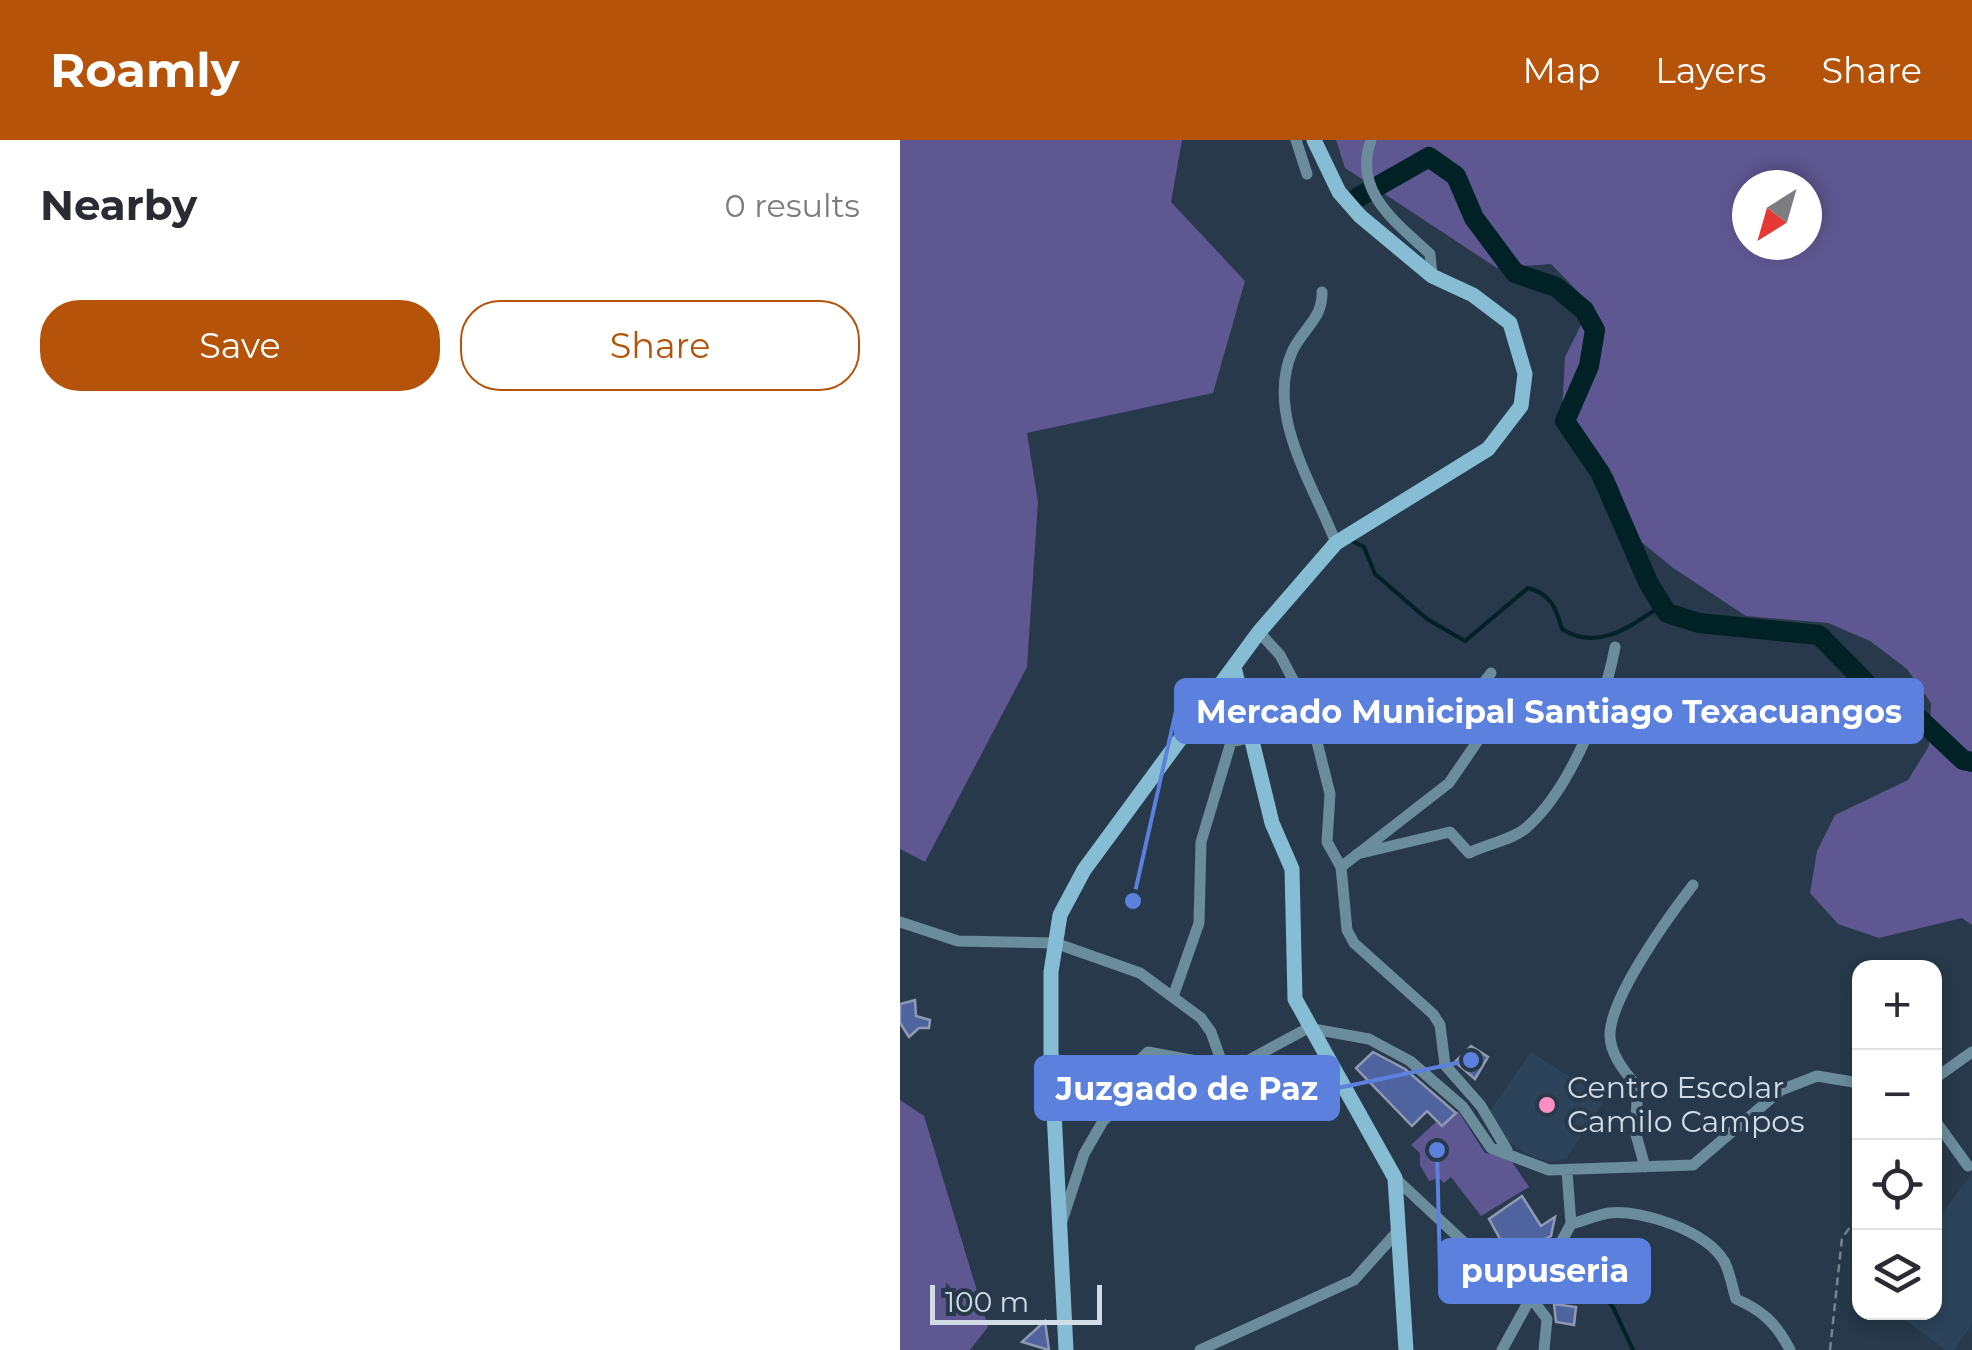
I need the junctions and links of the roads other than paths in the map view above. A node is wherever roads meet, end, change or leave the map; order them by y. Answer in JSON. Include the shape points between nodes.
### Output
{"nodes":[{"id":1,"x":1296,"y":140,"type":"edge"},
{"id":2,"x":1314,"y":140,"type":"edge"},
{"id":3,"x":1371,"y":140,"type":"edge"},
{"id":4,"x":1308,"y":174,"type":"dead end"},
{"id":5,"x":1432,"y":276,"type":"junction"},
{"id":6,"x":1322,"y":292,"type":"dead end"},
{"id":7,"x":1336,"y":543,"type":"junction"},
{"id":8,"x":1259,"y":632,"type":"junction"},
{"id":9,"x":1616,"y":647,"type":"dead end"},
{"id":10,"x":1234,"y":667,"type":"junction"},
{"id":11,"x":1491,"y":673,"type":"dead end"},
{"id":12,"x":1249,"y":738,"type":"junction"},
{"id":13,"x":1357,"y":854,"type":"junction"},
{"id":14,"x":1341,"y":867,"type":"junction"},
{"id":15,"x":1692,"y":884,"type":"dead end"},
{"id":16,"x":900,"y":922,"type":"edge"},
{"id":17,"x":1055,"y":943,"type":"junction"},
{"id":18,"x":1174,"y":994,"type":"junction"},
{"id":19,"x":1308,"y":1028,"type":"junction"},
{"id":20,"x":1972,"y":1052,"type":"edge"},
{"id":21,"x":1223,"y":1066,"type":"junction"},
{"id":22,"x":1942,"y":1073,"type":"edge"},
{"id":23,"x":1852,"y":1082,"type":"edge"},
{"id":24,"x":1942,"y":1131,"type":"edge"},
{"id":25,"x":1509,"y":1152,"type":"junction"},
{"id":26,"x":1968,"y":1166,"type":"dead end"},
{"id":27,"x":1645,"y":1167,"type":"junction"},
{"id":28,"x":1566,"y":1170,"type":"junction"},
{"id":29,"x":1395,"y":1178,"type":"junction"},
{"id":30,"x":1571,"y":1224,"type":"junction"},
{"id":31,"x":1060,"y":1230,"type":"junction"},
{"id":32,"x":1397,"y":1232,"type":"junction"},
{"id":33,"x":1541,"y":1283,"type":"junction"},
{"id":34,"x":1532,"y":1299,"type":"junction"},
{"id":35,"x":1066,"y":1350,"type":"edge"},
{"id":36,"x":1200,"y":1350,"type":"edge"},
{"id":37,"x":1406,"y":1350,"type":"edge"},
{"id":38,"x":1502,"y":1350,"type":"edge"},
{"id":39,"x":1544,"y":1350,"type":"edge"},
{"id":40,"x":1790,"y":1350,"type":"edge"}],
"edges":[{"from":1,"to":4,"type":"street"},
{"from":2,"to":5,"type":"street","via":[[1339,192]]},
{"from":3,"to":5,"type":"street","via":[[1365,172],[1371,188],[1381,208],[1430,254]]},
{"from":5,"to":7,"type":"street","via":[[1510,323],[1525,374],[1522,406],[1488,450]]},
{"from":6,"to":7,"type":"street","via":[[1323,306],[1292,350],[1284,396],[1294,442]]},
{"from":7,"to":8,"type":"street"},
{"from":8,"to":10,"type":"street"},
{"from":8,"to":14,"type":"street","via":[[1280,655],[1309,710],[1330,794],[1327,842]]},
{"from":9,"to":13,"type":"street","via":[[1577,756],[1522,832],[1469,853],[1450,832]]},
{"from":10,"to":12,"type":"street"},
{"from":10,"to":17,"type":"street","via":[[1084,870],[1060,915]]},
{"from":11,"to":13,"type":"street","via":[[1481,686],[1490,723],[1456,774]]},
{"from":12,"to":18,"type":"street","via":[[1231,742],[1224,758],[1202,842],[1199,923]]},
{"from":12,"to":19,"type":"street","via":[[1292,869],[1292,971]]},
{"from":13,"to":14,"type":"street"},
{"from":14,"to":25,"type":"street","via":[[1354,943],[1433,1014],[1445,1065]]},
{"from":15,"to":27,"type":"street","via":[[1648,941],[1610,1036],[1638,1088],[1635,1131]]},
{"from":16,"to":17,"type":"street","via":[[958,941]]},
{"from":17,"to":18,"type":"street","via":[[1140,973]]},
{"from":17,"to":31,"type":"street","via":[[1051,1052]]},
{"from":18,"to":21,"type":"street","via":[[1211,1032]]},
{"from":19,"to":21,"type":"street","via":[[1246,1064]]},
{"from":19,"to":25,"type":"street","via":[[1356,1035],[1398,1053],[1472,1115],[1491,1148]]},
{"from":19,"to":29,"type":"street"},
{"from":20,"to":22,"type":"street"},
{"from":21,"to":31,"type":"street","via":[[1162,1051],[1140,1057],[1121,1103],[1084,1154]]},
{"from":23,"to":27,"type":"street","via":[[1816,1076],[1801,1082],[1767,1098],[1693,1166]]},
{"from":24,"to":26,"type":"street"},
{"from":25,"to":28,"type":"street","via":[[1533,1165]]},
{"from":27,"to":28,"type":"street"},
{"from":28,"to":30,"type":"street"},
{"from":29,"to":32,"type":"street"},
{"from":29,"to":33,"type":"street","via":[[1485,1262]]},
{"from":30,"to":33,"type":"street"},
{"from":30,"to":40,"type":"street","via":[[1612,1212],[1684,1231],[1716,1250],[1736,1299],[1759,1309]]},
{"from":31,"to":35,"type":"street"},
{"from":32,"to":36,"type":"street","via":[[1354,1280]]},
{"from":32,"to":37,"type":"street"},
{"from":33,"to":34,"type":"street"},
{"from":34,"to":38,"type":"street"},
{"from":34,"to":39,"type":"street","via":[[1546,1319]]}]}
